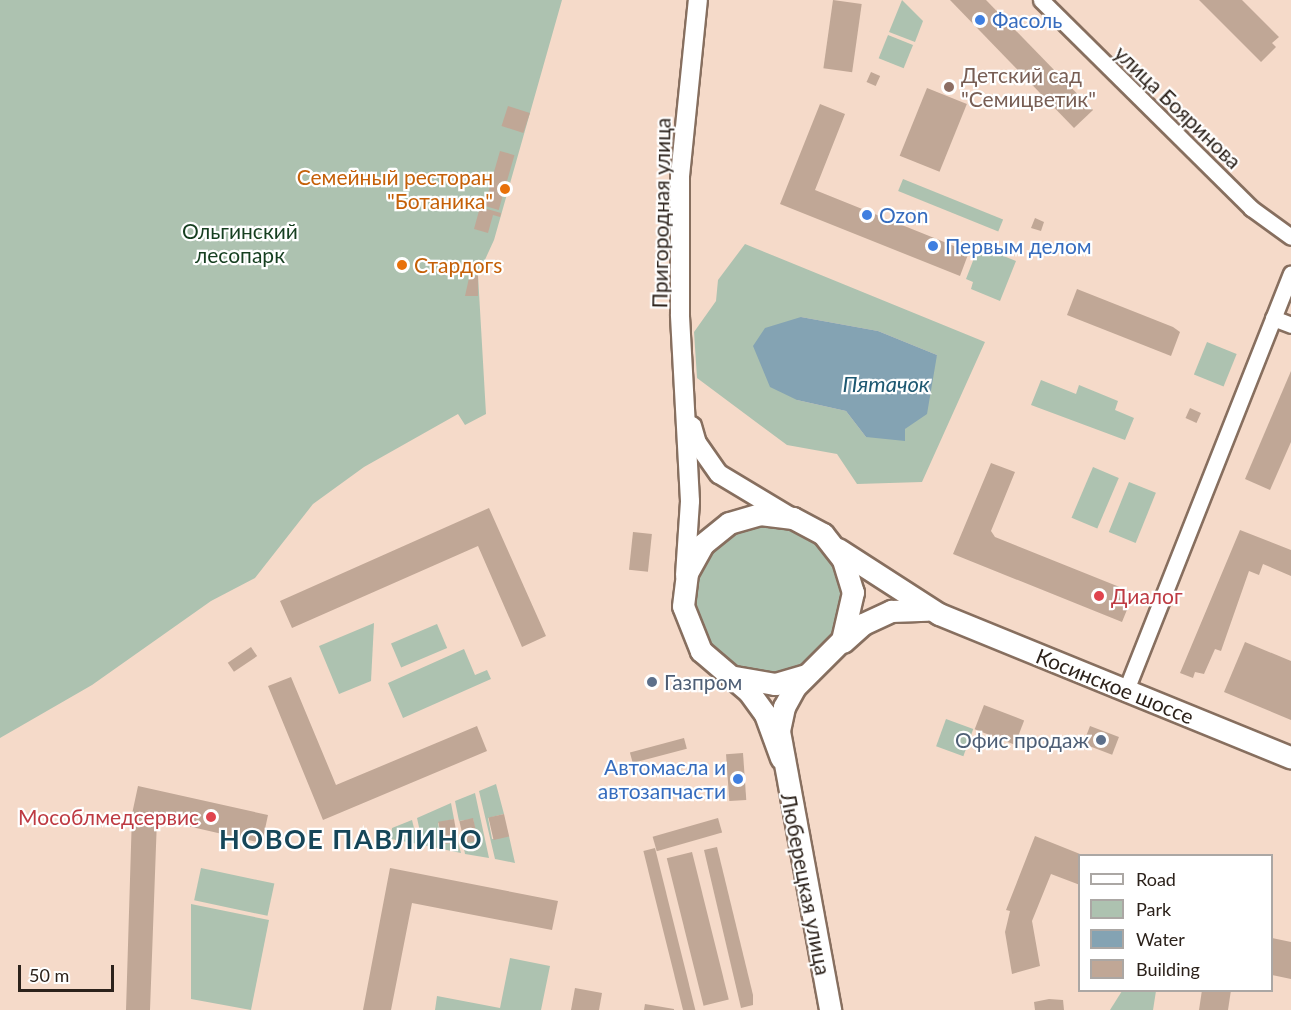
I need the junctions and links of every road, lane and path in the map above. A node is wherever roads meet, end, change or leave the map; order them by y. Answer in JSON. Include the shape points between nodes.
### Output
{"nodes":[{"id":1,"x":698,"y":0,"type":"edge"},
{"id":2,"x":1041,"y":0,"type":"edge"},
{"id":3,"x":1291,"y":237,"type":"edge"},
{"id":4,"x":1291,"y":273,"type":"edge"},
{"id":5,"x":1273,"y":318,"type":"junction"},
{"id":6,"x":1291,"y":325,"type":"edge"},
{"id":7,"x":685,"y":391,"type":"junction"},
{"id":8,"x":794,"y":518,"type":"junction"},
{"id":9,"x":835,"y":547,"type":"junction"},
{"id":10,"x":684,"y":589,"type":"junction"},
{"id":11,"x":939,"y":614,"type":"junction"},
{"id":12,"x":827,"y":660,"type":"junction"},
{"id":13,"x":726,"y":673,"type":"junction"},
{"id":14,"x":1126,"y":690,"type":"junction"},
{"id":15,"x":781,"y":758,"type":"junction"},
{"id":16,"x":1291,"y":758,"type":"edge"},
{"id":17,"x":830,"y":1010,"type":"edge"}],
"edges":[{"from":1,"to":7,"type":"street","name":"Пригородная улица","via":[[680,176]]},
{"from":2,"to":3,"type":"street","name":"улица Бояринова","via":[[1260,216]]},
{"from":4,"to":5,"type":"street"},
{"from":5,"to":6,"type":"street"},
{"from":5,"to":14,"type":"street"},
{"from":7,"to":8,"type":"street","via":[[697,443],[719,474]]},
{"from":7,"to":10,"type":"street","via":[[690,501]]},
{"from":8,"to":9,"type":"main road"},
{"from":8,"to":10,"type":"main road","via":[[760,514],[715,532],[693,558]]},
{"from":9,"to":11,"type":"main road","name":"Косинское шоссе"},
{"from":9,"to":12,"type":"main road","via":[[849,575],[852,609]]},
{"from":10,"to":13,"type":"main road","via":[[692,638]]},
{"from":11,"to":12,"type":"main road","name":"Косинское шоссе","via":[[914,608],[891,611],[862,624]]},
{"from":11,"to":14,"type":"main road","name":"Косинское шоссе"},
{"from":12,"to":13,"type":"main road","via":[[775,684]]},
{"from":12,"to":15,"type":"main road","name":"Косинское шоссе","via":[[795,687],[784,706]]},
{"from":13,"to":15,"type":"main road","via":[[748,691],[765,714]]},
{"from":14,"to":16,"type":"main road","name":"Косинское шоссе"},
{"from":15,"to":17,"type":"main road","name":"Люберецкая улица"}]}
